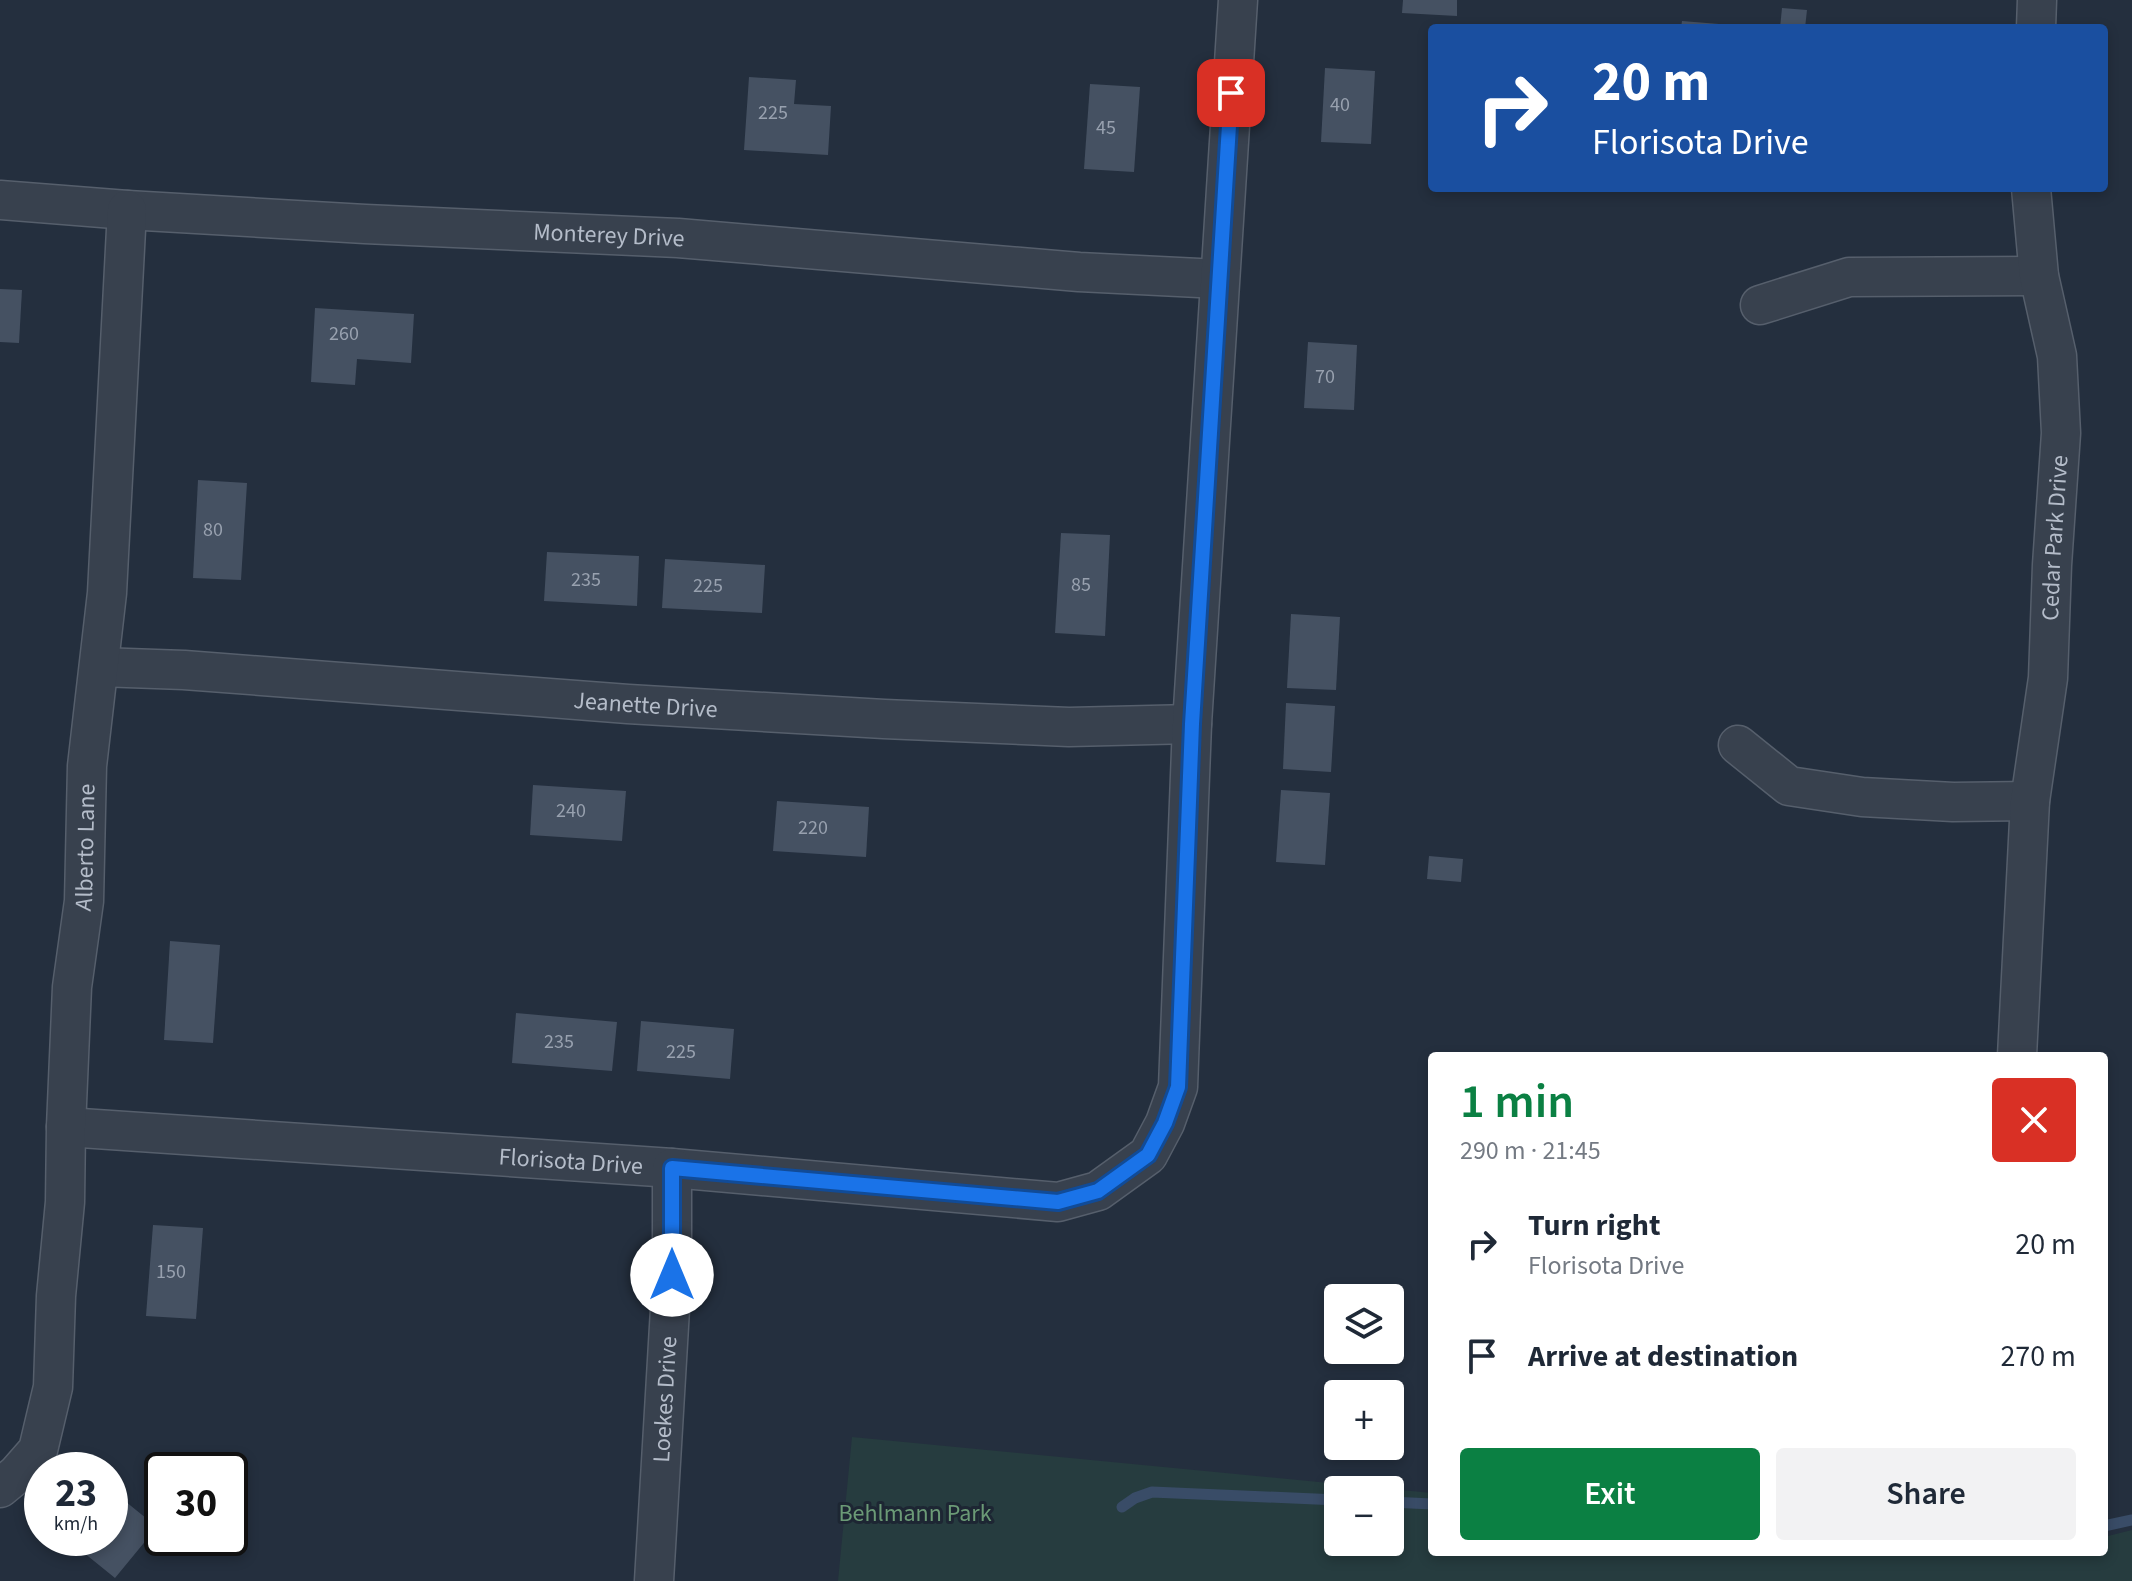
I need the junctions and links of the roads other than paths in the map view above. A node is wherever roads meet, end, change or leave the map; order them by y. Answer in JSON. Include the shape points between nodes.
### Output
{"nodes":[{"id":1,"x":1238,"y":0,"type":"edge"},
{"id":2,"x":2037,"y":0,"type":"edge"},
{"id":3,"x":2036,"y":24,"type":"edge"},
{"id":4,"x":2031,"y":192,"type":"edge"},
{"id":5,"x":0,"y":200,"type":"edge"},
{"id":6,"x":127,"y":210,"type":"junction"},
{"id":7,"x":2039,"y":276,"type":"junction"},
{"id":8,"x":1219,"y":279,"type":"junction"},
{"id":9,"x":1760,"y":305,"type":"dead end"},
{"id":10,"x":99,"y":667,"type":"junction"},
{"id":11,"x":1192,"y":724,"type":"junction"},
{"id":12,"x":1738,"y":745,"type":"dead end"},
{"id":13,"x":2030,"y":801,"type":"junction"},
{"id":14,"x":2017,"y":1052,"type":"edge"},
{"id":15,"x":66,"y":1127,"type":"junction"},
{"id":16,"x":672,"y":1168,"type":"junction"},
{"id":17,"x":8,"y":1481,"type":"edge"},
{"id":18,"x":654,"y":1581,"type":"edge"}],
"edges":[{"from":1,"to":8,"type":"street","name":"Florisota Drive"},
{"from":2,"to":3,"type":"street"},
{"from":4,"to":7,"type":"street","name":"Cedar Park Drive"},
{"from":5,"to":6,"type":"street","name":"Monterey Drive"},
{"from":6,"to":8,"type":"street","name":"Monterey Drive","via":[[678,238]]},
{"from":6,"to":10,"type":"street","name":"Alberto Lane"},
{"from":7,"to":9,"type":"street","via":[[1849,277]]},
{"from":7,"to":13,"type":"street","name":"Cedar Park Drive","via":[[2057,356],[2061,433],[2048,678]]},
{"from":8,"to":11,"type":"street","name":"Florisota Drive"},
{"from":10,"to":11,"type":"street","name":"Jeanette Drive","via":[[884,719],[1069,727]]},
{"from":10,"to":15,"type":"street","name":"Alberto Lane","via":[[87,766],[84,901],[72,987]]},
{"from":11,"to":16,"type":"street","name":"Florisota Drive","via":[[1178,1087],[1148,1155],[1098,1191],[1058,1202]]},
{"from":12,"to":13,"type":"street","via":[[1789,786],[1862,797]]},
{"from":13,"to":14,"type":"street","name":"Cedar Park Drive"},
{"from":15,"to":16,"type":"street","name":"Florisota Drive"},
{"from":15,"to":17,"type":"street","name":"Alberto Lane","via":[[53,1387],[38,1450]]},
{"from":16,"to":18,"type":"street","name":"Loekes Drive","via":[[672,1275]]}]}
